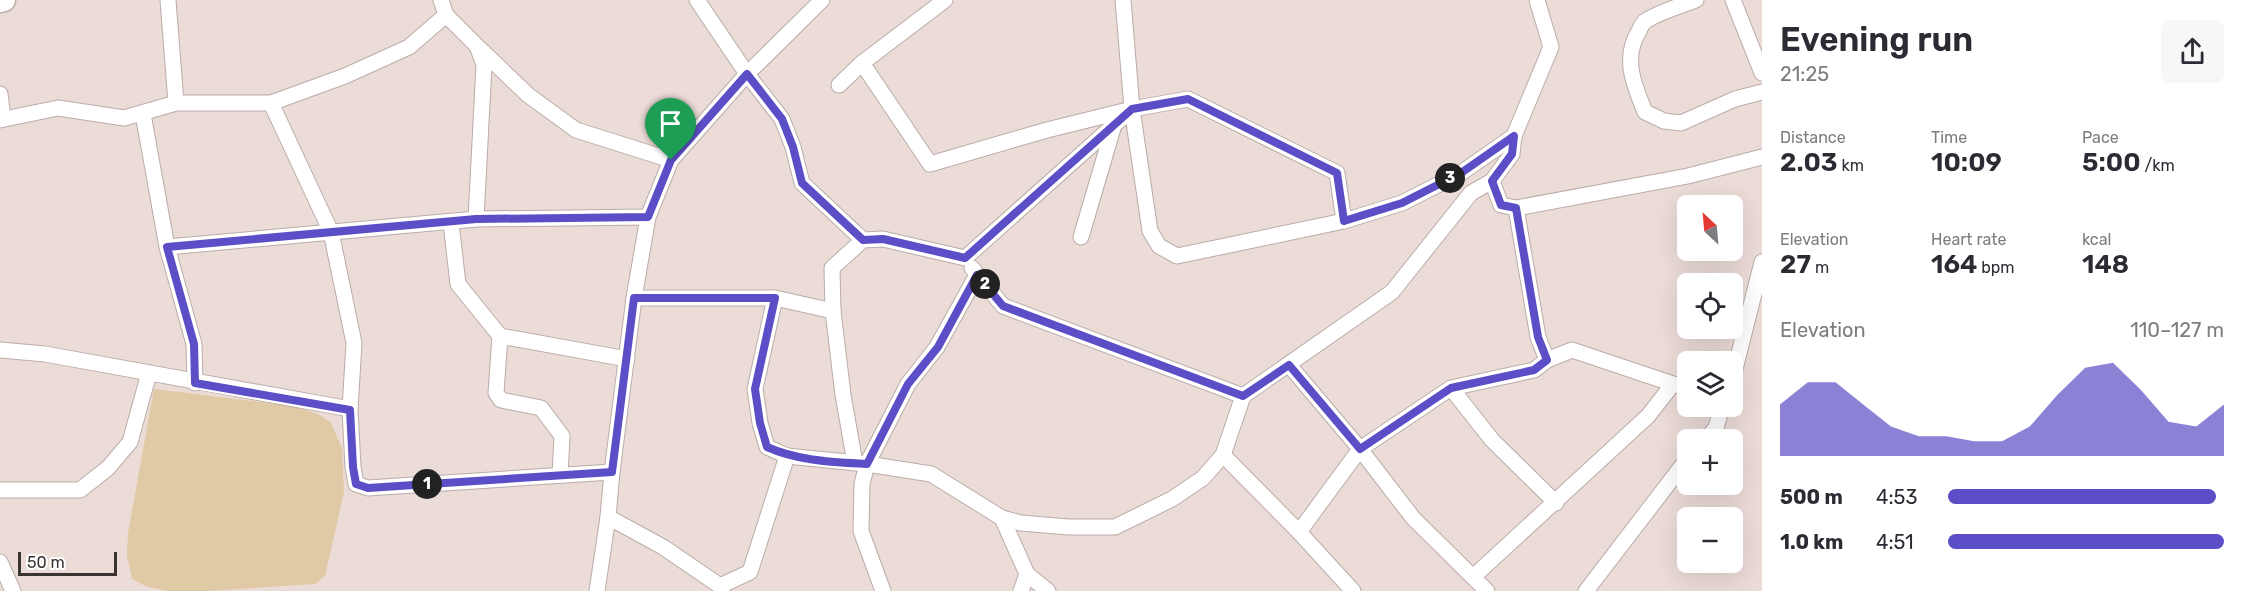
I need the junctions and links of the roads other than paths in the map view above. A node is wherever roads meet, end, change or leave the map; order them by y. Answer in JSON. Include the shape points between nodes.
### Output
{"nodes":[{"id":1,"x":168,"y":0,"type":"edge"},
{"id":2,"x":441,"y":0,"type":"edge"},
{"id":3,"x":697,"y":0,"type":"edge"},
{"id":4,"x":822,"y":0,"type":"edge"},
{"id":5,"x":945,"y":0,"type":"edge"},
{"id":6,"x":1122,"y":0,"type":"edge"},
{"id":7,"x":1537,"y":0,"type":"edge"},
{"id":8,"x":1696,"y":0,"type":"edge"},
{"id":9,"x":1733,"y":0,"type":"edge"},
{"id":10,"x":446,"y":15,"type":"junction"},
{"id":11,"x":477,"y":46,"type":"junction"},
{"id":12,"x":862,"y":63,"type":"junction"},
{"id":13,"x":1762,"y":73,"type":"edge"},
{"id":14,"x":747,"y":74,"type":"junction"},
{"id":15,"x":839,"y":85,"type":"dead end"},
{"id":16,"x":1762,"y":92,"type":"edge"},
{"id":17,"x":0,"y":94,"type":"edge"},
{"id":18,"x":176,"y":103,"type":"junction"},
{"id":19,"x":271,"y":103,"type":"junction"},
{"id":20,"x":1132,"y":109,"type":"junction"},
{"id":21,"x":142,"y":114,"type":"junction"},
{"id":22,"x":2,"y":119,"type":"edge"},
{"id":23,"x":1113,"y":125,"type":"junction"},
{"id":24,"x":1514,"y":136,"type":"junction"},
{"id":25,"x":1762,"y":157,"type":"edge"},
{"id":26,"x":671,"y":160,"type":"junction"},
{"id":27,"x":1492,"y":181,"type":"junction"},
{"id":28,"x":1516,"y":208,"type":"junction"},
{"id":29,"x":648,"y":217,"type":"junction"},
{"id":30,"x":476,"y":219,"type":"junction"},
{"id":31,"x":1344,"y":221,"type":"junction"},
{"id":32,"x":451,"y":222,"type":"junction"},
{"id":33,"x":331,"y":232,"type":"junction"},
{"id":34,"x":1081,"y":237,"type":"dead end"},
{"id":35,"x":863,"y":240,"type":"junction"},
{"id":36,"x":167,"y":247,"type":"junction"},
{"id":37,"x":965,"y":258,"type":"junction"},
{"id":38,"x":1762,"y":262,"type":"edge"},
{"id":39,"x":977,"y":275,"type":"junction"},
{"id":40,"x":1760,"y":282,"type":"edge"},
{"id":41,"x":634,"y":298,"type":"junction"},
{"id":42,"x":775,"y":298,"type":"junction"},
{"id":43,"x":833,"y":310,"type":"junction"},
{"id":44,"x":500,"y":336,"type":"junction"},
{"id":45,"x":0,"y":350,"type":"edge"},
{"id":46,"x":1740,"y":351,"type":"edge"},
{"id":47,"x":627,"y":359,"type":"junction"},
{"id":48,"x":1547,"y":360,"type":"junction"},
{"id":49,"x":1289,"y":365,"type":"junction"},
{"id":50,"x":149,"y":373,"type":"junction"},
{"id":51,"x":195,"y":383,"type":"junction"},
{"id":52,"x":1677,"y":385,"type":"edge"},
{"id":53,"x":1451,"y":388,"type":"junction"},
{"id":54,"x":1677,"y":389,"type":"edge"},
{"id":55,"x":1243,"y":396,"type":"junction"},
{"id":56,"x":350,"y":410,"type":"junction"},
{"id":57,"x":1360,"y":449,"type":"junction"},
{"id":58,"x":1222,"y":455,"type":"junction"},
{"id":59,"x":787,"y":456,"type":"junction"},
{"id":60,"x":861,"y":463,"type":"junction"},
{"id":61,"x":612,"y":472,"type":"junction"},
{"id":62,"x":1677,"y":472,"type":"edge"},
{"id":63,"x":560,"y":475,"type":"junction"},
{"id":64,"x":0,"y":490,"type":"edge"},
{"id":65,"x":1556,"y":503,"type":"junction"},
{"id":66,"x":608,"y":517,"type":"junction"},
{"id":67,"x":1002,"y":518,"type":"junction"},
{"id":68,"x":1299,"y":532,"type":"junction"},
{"id":69,"x":0,"y":562,"type":"edge"},
{"id":70,"x":1027,"y":574,"type":"junction"},
{"id":71,"x":1473,"y":577,"type":"junction"},
{"id":72,"x":721,"y":589,"type":"edge"},
{"id":73,"x":14,"y":591,"type":"edge"},
{"id":74,"x":597,"y":591,"type":"edge"},
{"id":75,"x":883,"y":591,"type":"edge"},
{"id":76,"x":1021,"y":591,"type":"edge"},
{"id":77,"x":1047,"y":591,"type":"edge"},
{"id":78,"x":1353,"y":591,"type":"edge"},
{"id":79,"x":1487,"y":591,"type":"edge"},
{"id":80,"x":1586,"y":591,"type":"edge"}],
"edges":[{"from":1,"to":18,"type":"street"},
{"from":2,"to":10,"type":"street"},
{"from":3,"to":14,"type":"street"},
{"from":4,"to":14,"type":"street"},
{"from":5,"to":12,"type":"street"},
{"from":6,"to":20,"type":"street"},
{"from":7,"to":24,"type":"street","via":[[1551,46]]},
{"from":8,"to":16,"type":"street","via":[[1644,21],[1633,39],[1629,61],[1645,112],[1664,121],[1681,123],[1735,99]]},
{"from":9,"to":13,"type":"street"},
{"from":10,"to":11,"type":"street"},
{"from":10,"to":19,"type":"street","via":[[409,47]]},
{"from":11,"to":26,"type":"street","via":[[528,95],[576,130]]},
{"from":11,"to":30,"type":"street","via":[[484,65]]},
{"from":12,"to":15,"type":"street"},
{"from":12,"to":20,"type":"street","via":[[930,164]]},
{"from":14,"to":26,"type":"street"},
{"from":14,"to":35,"type":"street","via":[[782,119],[802,183]]},
{"from":17,"to":22,"type":"street"},
{"from":18,"to":19,"type":"street"},
{"from":18,"to":21,"type":"street"},
{"from":19,"to":33,"type":"street"},
{"from":20,"to":23,"type":"street"},
{"from":20,"to":31,"type":"street","via":[[1188,99],[1337,173]]},
{"from":20,"to":31,"type":"street","via":[[1150,231],[1158,246],[1177,256]]},
{"from":21,"to":22,"type":"street","via":[[124,118],[58,108]]},
{"from":21,"to":36,"type":"street"},
{"from":23,"to":34,"type":"street"},
{"from":23,"to":37,"type":"street"},
{"from":24,"to":27,"type":"street","via":[[1512,154]]},
{"from":24,"to":31,"type":"street","via":[[1461,173],[1402,203]]},
{"from":25,"to":28,"type":"street","via":[[1688,176]]},
{"from":26,"to":29,"type":"street"},
{"from":27,"to":28,"type":"street","via":[[1501,205]]},
{"from":27,"to":49,"type":"street","via":[[1471,194],[1392,292]]},
{"from":28,"to":48,"type":"street","via":[[1538,337]]},
{"from":29,"to":30,"type":"street"},
{"from":29,"to":41,"type":"street"},
{"from":30,"to":32,"type":"street"},
{"from":32,"to":33,"type":"street"},
{"from":32,"to":44,"type":"street","via":[[458,284]]},
{"from":33,"to":36,"type":"street"},
{"from":33,"to":56,"type":"street","via":[[354,343]]},
{"from":35,"to":37,"type":"street","via":[[883,239]]},
{"from":35,"to":43,"type":"street","via":[[832,268]]},
{"from":36,"to":51,"type":"street","via":[[194,344]]},
{"from":37,"to":39,"type":"street"},
{"from":38,"to":40,"type":"street"},
{"from":39,"to":55,"type":"street","via":[[1003,306]]},
{"from":39,"to":60,"type":"street","via":[[938,347],[908,384]]},
{"from":40,"to":46,"type":"street"},
{"from":41,"to":42,"type":"street"},
{"from":41,"to":47,"type":"street"},
{"from":42,"to":43,"type":"street"},
{"from":42,"to":59,"type":"street","via":[[755,389],[767,447]]},
{"from":43,"to":60,"type":"street","via":[[843,395]]},
{"from":44,"to":47,"type":"street"},
{"from":44,"to":63,"type":"street","via":[[496,393],[501,400],[541,408],[562,436]]},
{"from":45,"to":50,"type":"street"},
{"from":47,"to":61,"type":"street"},
{"from":48,"to":52,"type":"street","via":[[1572,350]]},
{"from":48,"to":53,"type":"street","via":[[1534,370]]},
{"from":49,"to":55,"type":"street"},
{"from":49,"to":57,"type":"street"},
{"from":50,"to":51,"type":"street"},
{"from":50,"to":64,"type":"street","via":[[130,442],[108,468],[80,490]]},
{"from":51,"to":56,"type":"street"},
{"from":53,"to":57,"type":"street"},
{"from":53,"to":65,"type":"street","via":[[1492,440]]},
{"from":54,"to":65,"type":"street"},
{"from":55,"to":58,"type":"street"},
{"from":56,"to":63,"type":"street","via":[[356,484],[368,488]]},
{"from":57,"to":68,"type":"street"},
{"from":57,"to":71,"type":"street","via":[[1413,518]]},
{"from":58,"to":67,"type":"street","via":[[1203,478],[1172,499],[1116,527],[1068,527]]},
{"from":58,"to":68,"type":"street"},
{"from":59,"to":60,"type":"street"},
{"from":59,"to":72,"type":"street","via":[[750,572]]},
{"from":60,"to":67,"type":"street","via":[[931,474]]},
{"from":60,"to":75,"type":"street","via":[[861,531]]},
{"from":61,"to":63,"type":"street"},
{"from":61,"to":66,"type":"street"},
{"from":62,"to":80,"type":"street"},
{"from":65,"to":71,"type":"street"},
{"from":66,"to":72,"type":"street","via":[[663,547]]},
{"from":66,"to":74,"type":"street"},
{"from":67,"to":70,"type":"street"},
{"from":68,"to":78,"type":"street"},
{"from":69,"to":73,"type":"street"},
{"from":70,"to":76,"type":"street"},
{"from":70,"to":77,"type":"street"},
{"from":71,"to":79,"type":"street"}]}
